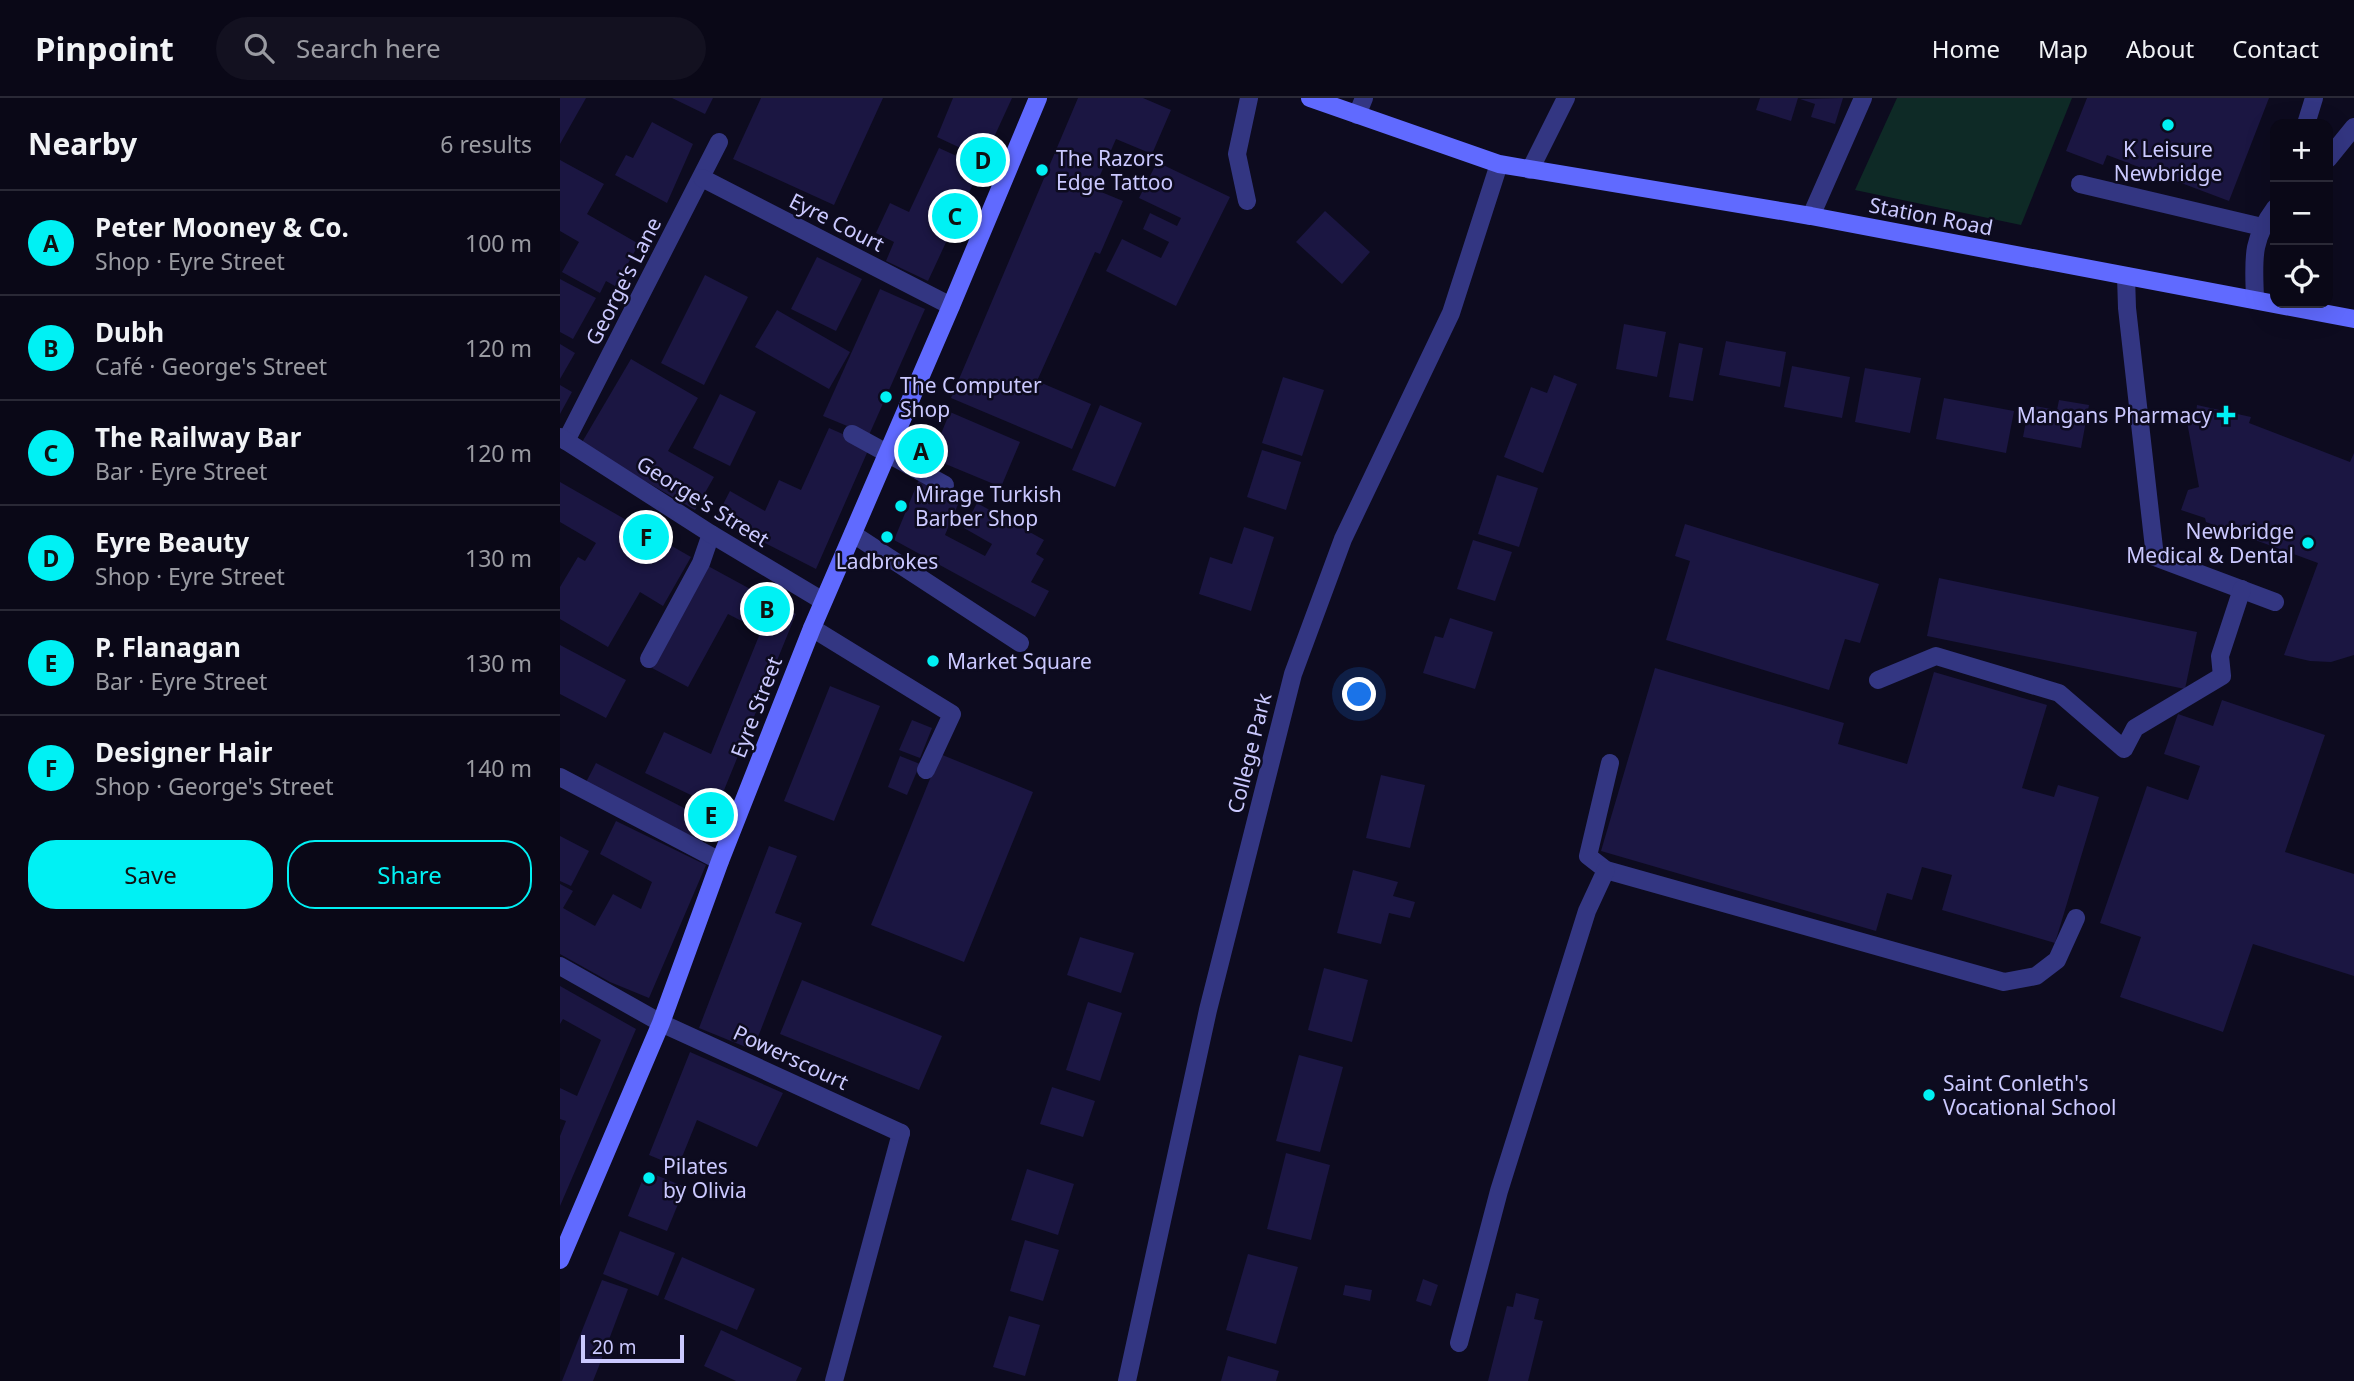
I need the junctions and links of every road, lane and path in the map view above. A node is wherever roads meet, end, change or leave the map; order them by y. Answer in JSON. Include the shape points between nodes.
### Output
{"nodes":[{"id":1,"x":1038,"y":98,"type":"edge"},
{"id":2,"x":1249,"y":98,"type":"edge"},
{"id":3,"x":1311,"y":98,"type":"edge"},
{"id":4,"x":1364,"y":98,"type":"edge"},
{"id":5,"x":1566,"y":98,"type":"edge"},
{"id":6,"x":1863,"y":98,"type":"edge"},
{"id":7,"x":2314,"y":98,"type":"edge"},
{"id":8,"x":1357,"y":115,"type":"junction"},
{"id":9,"x":2308,"y":119,"type":"edge"},
{"id":10,"x":2354,"y":127,"type":"edge"},
{"id":11,"x":719,"y":142,"type":"dead end"},
{"id":12,"x":2333,"y":153,"type":"edge"},
{"id":13,"x":1499,"y":164,"type":"junction"},
{"id":14,"x":1530,"y":170,"type":"junction"},
{"id":15,"x":702,"y":178,"type":"junction"},
{"id":16,"x":2080,"y":184,"type":"dead end"},
{"id":17,"x":1247,"y":201,"type":"dead end"},
{"id":18,"x":2270,"y":215,"type":"edge"},
{"id":19,"x":1811,"y":216,"type":"junction"},
{"id":20,"x":2262,"y":227,"type":"junction"},
{"id":21,"x":2126,"y":276,"type":"junction"},
{"id":22,"x":2255,"y":300,"type":"junction"},
{"id":23,"x":951,"y":306,"type":"junction"},
{"id":24,"x":2354,"y":319,"type":"edge"},
{"id":25,"x":852,"y":434,"type":"dead end"},
{"id":26,"x":563,"y":439,"type":"edge"},
{"id":27,"x":888,"y":452,"type":"junction"},
{"id":28,"x":945,"y":485,"type":"dead end"},
{"id":29,"x":711,"y":534,"type":"junction"},
{"id":30,"x":853,"y":534,"type":"junction"},
{"id":31,"x":2242,"y":589,"type":"junction"},
{"id":32,"x":823,"y":601,"type":"junction"},
{"id":33,"x":2275,"y":602,"type":"dead end"},
{"id":34,"x":812,"y":628,"type":"junction"},
{"id":35,"x":1020,"y":643,"type":"dead end"},
{"id":36,"x":649,"y":659,"type":"dead end"},
{"id":37,"x":1878,"y":680,"type":"dead end"},
{"id":38,"x":1610,"y":763,"type":"dead end"},
{"id":39,"x":926,"y":770,"type":"dead end"},
{"id":40,"x":560,"y":777,"type":"edge"},
{"id":41,"x":720,"y":861,"type":"junction"},
{"id":42,"x":1606,"y":870,"type":"junction"},
{"id":43,"x":2076,"y":918,"type":"dead end"},
{"id":44,"x":560,"y":966,"type":"edge"},
{"id":45,"x":661,"y":1023,"type":"junction"},
{"id":46,"x":560,"y":1259,"type":"edge"},
{"id":47,"x":1459,"y":1343,"type":"dead end"},
{"id":48,"x":834,"y":1381,"type":"edge"},
{"id":49,"x":1127,"y":1381,"type":"edge"}],
"edges":[{"from":1,"to":23,"type":"street","name":"Eyre Street"},
{"from":2,"to":17,"type":"street","via":[[1237,154]]},
{"from":3,"to":8,"type":"street","name":"Station Road"},
{"from":4,"to":8,"type":"street"},
{"from":5,"to":14,"type":"street"},
{"from":6,"to":19,"type":"street"},
{"from":7,"to":9,"type":"street"},
{"from":8,"to":13,"type":"street","name":"Station Road"},
{"from":10,"to":12,"type":"street"},
{"from":11,"to":15,"type":"street","name":"George's Lane"},
{"from":13,"to":14,"type":"street","name":"Station Road"},
{"from":13,"to":49,"type":"street","name":"College Park","via":[[1451,313],[1343,539],[1293,674],[1208,1010]]},
{"from":14,"to":19,"type":"street","name":"Station Road"},
{"from":15,"to":23,"type":"street","name":"Eyre Court"},
{"from":15,"to":26,"type":"street","name":"George's Lane"},
{"from":16,"to":20,"type":"street"},
{"from":18,"to":20,"type":"street"},
{"from":19,"to":21,"type":"street","name":"Station Road"},
{"from":20,"to":22,"type":"street","via":[[2254,256]]},
{"from":21,"to":22,"type":"street","name":"Station Road"},
{"from":21,"to":31,"type":"street","via":[[2155,557]]},
{"from":22,"to":24,"type":"street","name":"Station Road"},
{"from":23,"to":27,"type":"street","name":"Eyre Street"},
{"from":25,"to":27,"type":"street"},
{"from":26,"to":29,"type":"street","name":"George's Street"},
{"from":27,"to":28,"type":"street"},
{"from":27,"to":30,"type":"street","name":"Eyre Street"},
{"from":29,"to":32,"type":"street","name":"George's Street"},
{"from":29,"to":36,"type":"street","via":[[701,563]]},
{"from":30,"to":32,"type":"street","name":"Eyre Street"},
{"from":30,"to":35,"type":"street"},
{"from":31,"to":33,"type":"street"},
{"from":31,"to":37,"type":"street","via":[[2220,656],[2222,676],[2135,728],[2124,750],[2059,693],[1936,656]]},
{"from":32,"to":34,"type":"street","name":"Eyre Street"},
{"from":34,"to":39,"type":"street","via":[[951,714]]},
{"from":34,"to":41,"type":"street","name":"Eyre Street"},
{"from":38,"to":42,"type":"street","via":[[1588,856]]},
{"from":40,"to":41,"type":"street"},
{"from":41,"to":45,"type":"street","name":"Eyre Street"},
{"from":42,"to":43,"type":"street","via":[[2004,982],[2036,976],[2056,960]]},
{"from":42,"to":47,"type":"street","via":[[1587,911],[1499,1191]]},
{"from":44,"to":45,"type":"street","name":"Powerscourt"},
{"from":45,"to":46,"type":"street","name":"Eyre Street"},
{"from":45,"to":48,"type":"street","name":"Powerscourt","via":[[901,1133]]}]}
